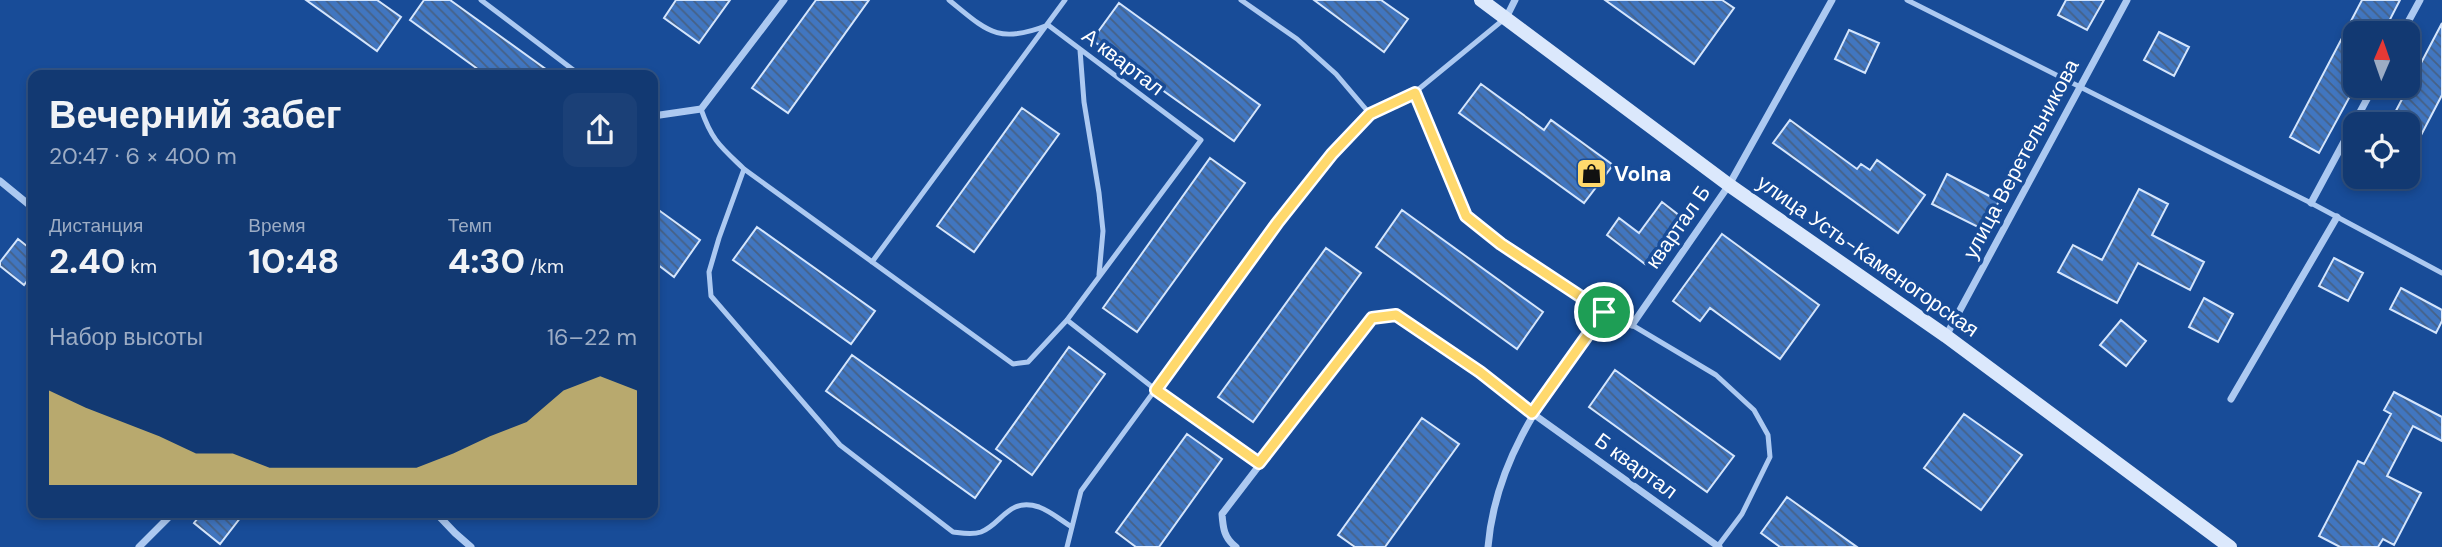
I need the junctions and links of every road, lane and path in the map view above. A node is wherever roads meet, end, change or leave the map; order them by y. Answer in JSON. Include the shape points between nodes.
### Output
{"nodes":[{"id":1,"x":481,"y":0,"type":"edge"},
{"id":2,"x":784,"y":0,"type":"edge"},
{"id":3,"x":949,"y":0,"type":"edge"},
{"id":4,"x":1065,"y":0,"type":"edge"},
{"id":5,"x":1241,"y":0,"type":"edge"},
{"id":6,"x":1481,"y":0,"type":"edge"},
{"id":7,"x":1515,"y":0,"type":"edge"},
{"id":8,"x":1832,"y":0,"type":"edge"},
{"id":9,"x":1907,"y":0,"type":"edge"},
{"id":10,"x":2127,"y":0,"type":"edge"},
{"id":11,"x":2420,"y":0,"type":"edge"},
{"id":12,"x":1506,"y":18,"type":"junction"},
{"id":13,"x":2409,"y":21,"type":"edge"},
{"id":14,"x":1048,"y":25,"type":"junction"},
{"id":15,"x":1080,"y":50,"type":"junction"},
{"id":16,"x":573,"y":70,"type":"edge"},
{"id":17,"x":2080,"y":86,"type":"junction"},
{"id":18,"x":1415,"y":93,"type":"junction"},
{"id":19,"x":2368,"y":98,"type":"edge"},
{"id":20,"x":701,"y":109,"type":"junction"},
{"id":21,"x":1370,"y":114,"type":"junction"},
{"id":22,"x":658,"y":115,"type":"edge"},
{"id":23,"x":744,"y":169,"type":"junction"},
{"id":24,"x":0,"y":181,"type":"edge"},
{"id":25,"x":1729,"y":185,"type":"junction"},
{"id":26,"x":2311,"y":203,"type":"junction"},
{"id":27,"x":28,"y":204,"type":"edge"},
{"id":28,"x":2337,"y":217,"type":"junction"},
{"id":29,"x":872,"y":262,"type":"junction"},
{"id":30,"x":2442,"y":273,"type":"edge"},
{"id":31,"x":1099,"y":278,"type":"junction"},
{"id":32,"x":1604,"y":312,"type":"junction"},
{"id":33,"x":1067,"y":320,"type":"junction"},
{"id":34,"x":1632,"y":325,"type":"junction"},
{"id":35,"x":1946,"y":335,"type":"junction"},
{"id":36,"x":1156,"y":390,"type":"junction"},
{"id":37,"x":2231,"y":399,"type":"dead end"},
{"id":38,"x":1532,"y":413,"type":"junction"},
{"id":39,"x":1259,"y":463,"type":"junction"},
{"id":40,"x":168,"y":518,"type":"edge"},
{"id":41,"x":441,"y":518,"type":"edge"},
{"id":42,"x":1072,"y":527,"type":"junction"},
{"id":43,"x":139,"y":547,"type":"edge"},
{"id":44,"x":471,"y":547,"type":"edge"},
{"id":45,"x":1067,"y":547,"type":"edge"},
{"id":46,"x":1236,"y":547,"type":"edge"},
{"id":47,"x":1488,"y":547,"type":"edge"},
{"id":48,"x":1718,"y":547,"type":"edge"},
{"id":49,"x":2230,"y":547,"type":"edge"}],
"edges":[{"from":1,"to":16,"type":"lane"},
{"from":2,"to":20,"type":"street"},
{"from":3,"to":14,"type":"lane","via":[[1000,34],[1014,36]]},
{"from":4,"to":14,"type":"lane"},
{"from":5,"to":21,"type":"lane","via":[[1297,39],[1336,74]]},
{"from":6,"to":12,"type":"street","name":"улица Усть-Каменогорская"},
{"from":7,"to":12,"type":"street"},
{"from":8,"to":25,"type":"street","name":"квартал Б"},
{"from":9,"to":17,"type":"lane"},
{"from":10,"to":17,"type":"street","name":"улица Веретельникова"},
{"from":11,"to":13,"type":"street"},
{"from":12,"to":18,"type":"lane"},
{"from":12,"to":25,"type":"street","name":"улица Усть-Каменогорская"},
{"from":14,"to":15,"type":"lane","name":"А квартал"},
{"from":14,"to":29,"type":"lane"},
{"from":15,"to":31,"type":"lane","via":[[1103,231]]},
{"from":15,"to":31,"type":"lane","name":"А квартал","via":[[1201,140]]},
{"from":17,"to":26,"type":"lane"},
{"from":17,"to":35,"type":"street","name":"улица Веретельникова"},
{"from":18,"to":21,"type":"lane"},
{"from":18,"to":32,"type":"lane","via":[[1466,216]]},
{"from":19,"to":26,"type":"street"},
{"from":20,"to":22,"type":"street"},
{"from":20,"to":23,"type":"lane","via":[[715,141]]},
{"from":21,"to":36,"type":"lane","via":[[1278,222]]},
{"from":23,"to":29,"type":"lane"},
{"from":23,"to":42,"type":"lane","via":[[709,272],[710,296],[840,445],[953,532],[982,532],[1011,508],[1026,505],[1039,507]]},
{"from":24,"to":27,"type":"street"},
{"from":25,"to":34,"type":"street","name":"квартал Б"},
{"from":25,"to":35,"type":"street","name":"улица Усть-Каменогорская"},
{"from":26,"to":28,"type":"lane"},
{"from":28,"to":30,"type":"lane"},
{"from":28,"to":37,"type":"street"},
{"from":29,"to":33,"type":"lane","via":[[1013,364],[1028,362]]},
{"from":31,"to":33,"type":"lane"},
{"from":32,"to":34,"type":"lane"},
{"from":32,"to":38,"type":"street"},
{"from":33,"to":36,"type":"lane"},
{"from":34,"to":48,"type":"lane","via":[[1716,375],[1754,410],[1768,435],[1770,457],[1759,482]]},
{"from":35,"to":49,"type":"street","name":"улица Усть-Каменогорская"},
{"from":36,"to":39,"type":"lane"},
{"from":36,"to":42,"type":"lane","via":[[1082,491]]},
{"from":38,"to":39,"type":"street","name":"Б квартал","via":[[1396,315],[1372,318]]},
{"from":38,"to":47,"type":"street","via":[[1504,472]]},
{"from":38,"to":48,"type":"street","name":"Б квартал"},
{"from":39,"to":46,"type":"street","name":"Б квартал","via":[[1222,514],[1223,529]]},
{"from":40,"to":43,"type":"street"},
{"from":41,"to":44,"type":"street"},
{"from":42,"to":45,"type":"lane"}]}
